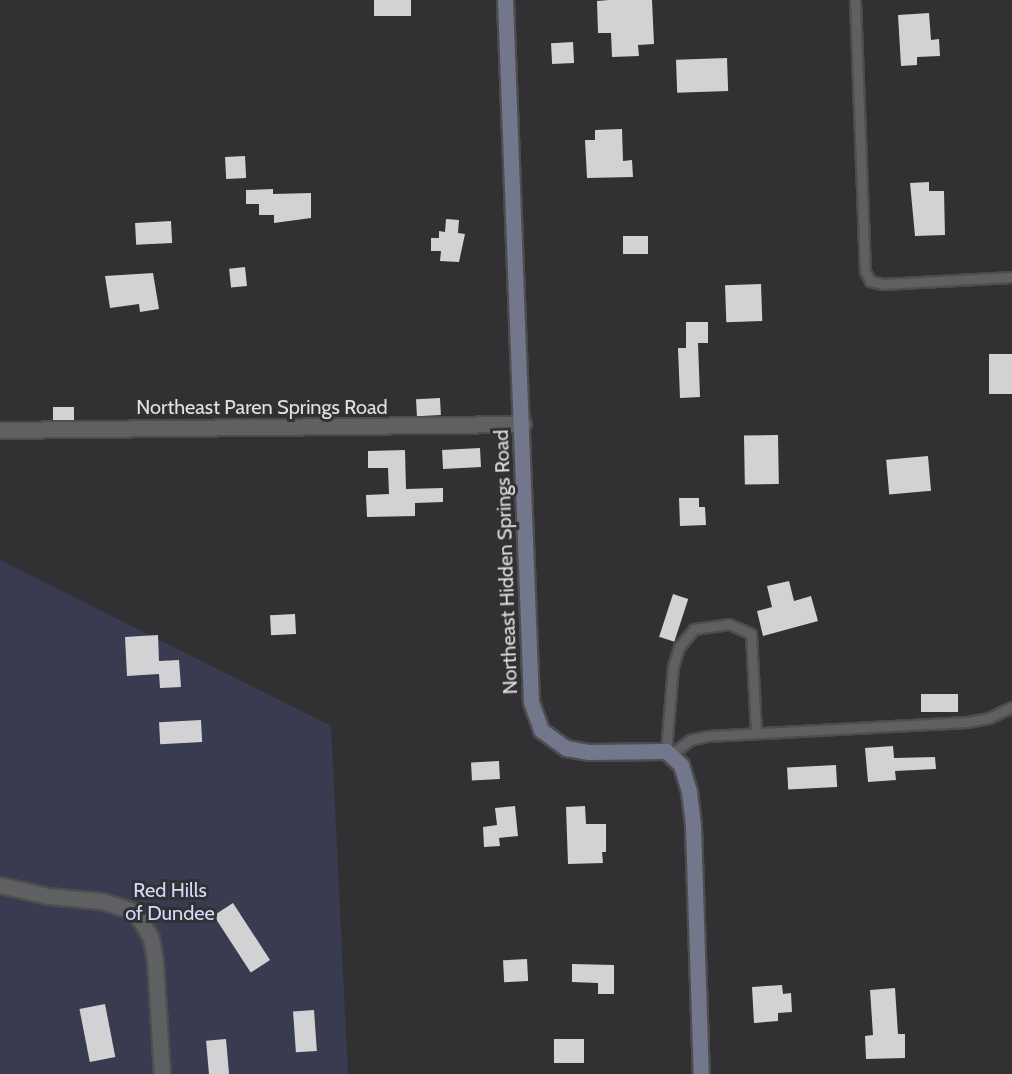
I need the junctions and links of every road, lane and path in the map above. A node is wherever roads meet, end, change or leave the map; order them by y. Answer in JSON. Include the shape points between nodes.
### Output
{"nodes":[{"id":1,"x":505,"y":0,"type":"edge"},
{"id":2,"x":855,"y":0,"type":"edge"},
{"id":3,"x":1012,"y":277,"type":"edge"},
{"id":4,"x":524,"y":424,"type":"junction"},
{"id":5,"x":0,"y":430,"type":"edge"},
{"id":6,"x":1012,"y":707,"type":"edge"},
{"id":7,"x":756,"y":733,"type":"junction"},
{"id":8,"x":669,"y":753,"type":"junction"},
{"id":9,"x":0,"y":885,"type":"edge"},
{"id":10,"x":162,"y":1074,"type":"edge"},
{"id":11,"x":701,"y":1074,"type":"edge"}],
"edges":[{"from":1,"to":4,"type":"street","name":"Northeast Hidden Springs Road"},
{"from":2,"to":3,"type":"lane","via":[[865,271],[870,281],[883,284]]},
{"from":4,"to":5,"type":"street","name":"Northeast Paren Springs Road"},
{"from":4,"to":8,"type":"street","name":"Northeast Hidden Springs Road","via":[[529,686],[535,719],[547,738],[576,751]]},
{"from":6,"to":7,"type":"lane","via":[[989,718],[967,722]]},
{"from":7,"to":8,"type":"lane","via":[[690,740]]},
{"from":7,"to":8,"type":"lane","via":[[751,634],[729,624],[694,629],[679,647],[673,666]]},
{"from":8,"to":11,"type":"street","via":[[686,777],[691,807]]},
{"from":9,"to":10,"type":"street","via":[[110,903],[132,911],[148,931],[159,993]]}]}
